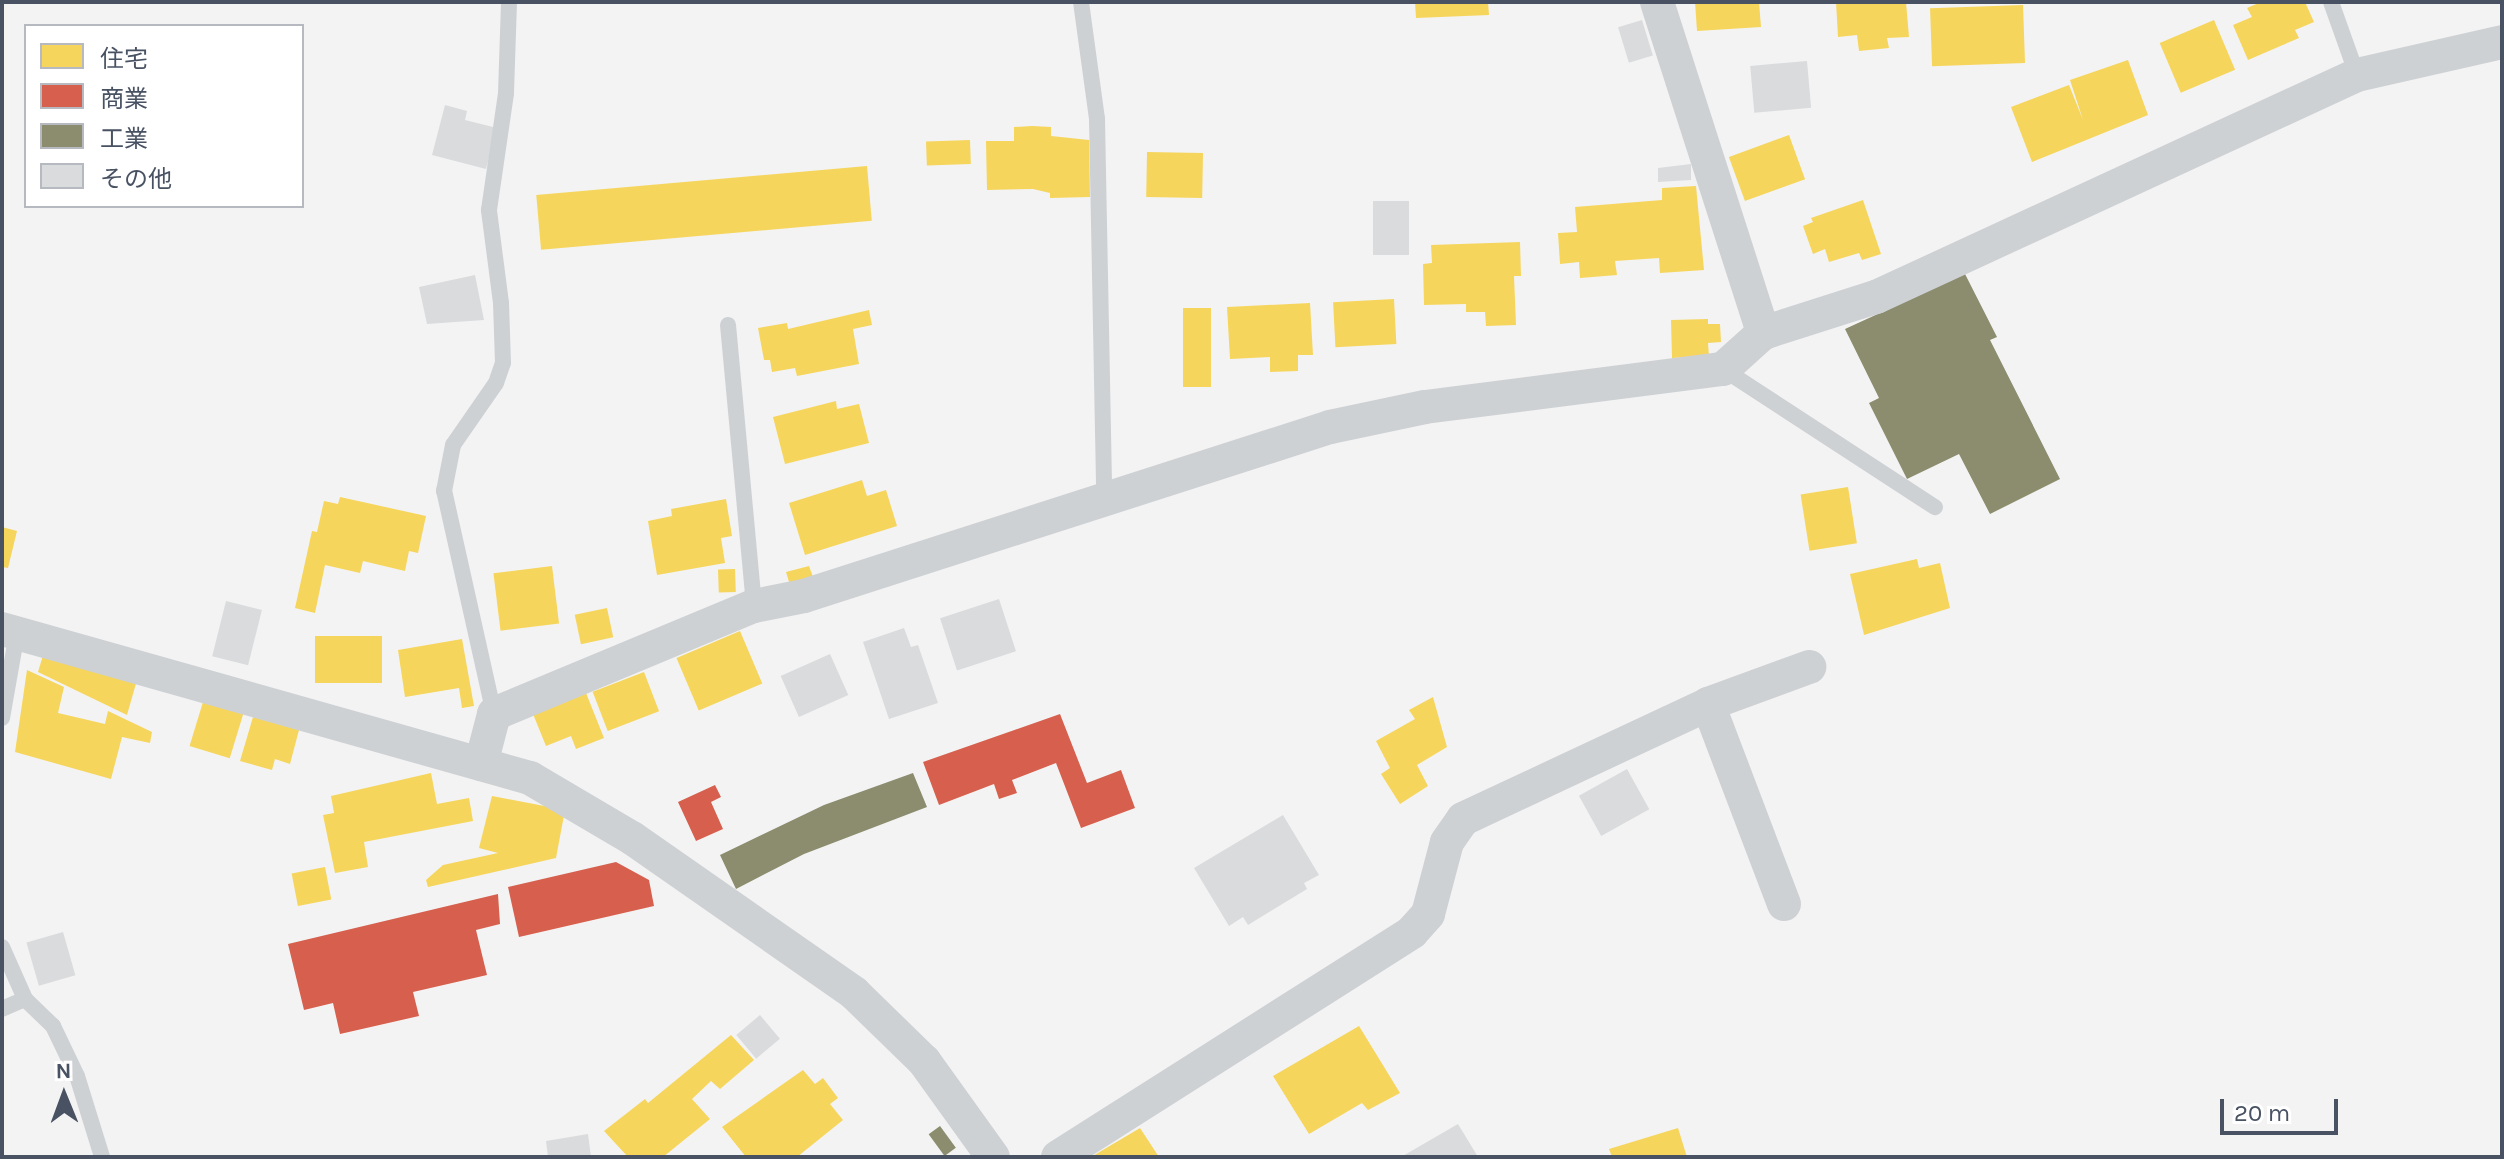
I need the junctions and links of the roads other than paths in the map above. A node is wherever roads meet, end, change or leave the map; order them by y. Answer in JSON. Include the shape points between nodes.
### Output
{"nodes":[{"id":1,"x":509,"y":2,"type":"edge"},
{"id":2,"x":1081,"y":2,"type":"edge"},
{"id":3,"x":1657,"y":2,"type":"edge"},
{"id":4,"x":2331,"y":2,"type":"edge"},
{"id":5,"x":2502,"y":42,"type":"edge"},
{"id":6,"x":2357,"y":75,"type":"junction"},
{"id":7,"x":728,"y":325,"type":"dead end"},
{"id":8,"x":1763,"y":333,"type":"junction"},
{"id":9,"x":1723,"y":369,"type":"junction"},
{"id":10,"x":1104,"y":500,"type":"junction"},
{"id":11,"x":1935,"y":507,"type":"dead end"},
{"id":12,"x":754,"y":606,"type":"junction"},
{"id":13,"x":10,"y":631,"type":"edge"},
{"id":14,"x":1809,"y":667,"type":"dead end"},
{"id":15,"x":1708,"y":704,"type":"junction"},
{"id":16,"x":494,"y":714,"type":"junction"},
{"id":17,"x":2,"y":718,"type":"edge"},
{"id":18,"x":481,"y":764,"type":"junction"},
{"id":19,"x":1784,"y":904,"type":"dead end"},
{"id":20,"x":2,"y":947,"type":"edge"},
{"id":21,"x":25,"y":999,"type":"junction"},
{"id":22,"x":2,"y":1009,"type":"edge"},
{"id":23,"x":102,"y":1157,"type":"edge"},
{"id":24,"x":993,"y":1157,"type":"edge"},
{"id":25,"x":1058,"y":1157,"type":"edge"}],
"edges":[{"from":1,"to":16,"type":"lane","via":[[506,93],[489,210],[503,363],[496,383],[453,445],[444,491]]},
{"from":2,"to":10,"type":"lane","via":[[1097,119]]},
{"from":3,"to":8,"type":"street"},
{"from":4,"to":6,"type":"lane"},
{"from":5,"to":6,"type":"street"},
{"from":6,"to":8,"type":"street","via":[[1876,297]]},
{"from":7,"to":12,"type":"lane"},
{"from":8,"to":9,"type":"street"},
{"from":9,"to":10,"type":"street","via":[[1425,407],[1330,427]]},
{"from":9,"to":11,"type":"lane"},
{"from":10,"to":12,"type":"street","via":[[804,596]]},
{"from":12,"to":16,"type":"street"},
{"from":13,"to":17,"type":"lane"},
{"from":13,"to":18,"type":"street"},
{"from":14,"to":15,"type":"street"},
{"from":15,"to":19,"type":"street"},
{"from":15,"to":25,"type":"street","via":[[1463,819],[1447,842],[1428,914],[1412,932]]},
{"from":16,"to":18,"type":"street"},
{"from":18,"to":24,"type":"street","via":[[530,778],[573,800],[854,993],[924,1061]]},
{"from":20,"to":21,"type":"lane"},
{"from":21,"to":22,"type":"lane"},
{"from":21,"to":23,"type":"lane","via":[[53,1026],[77,1076]]}]}
